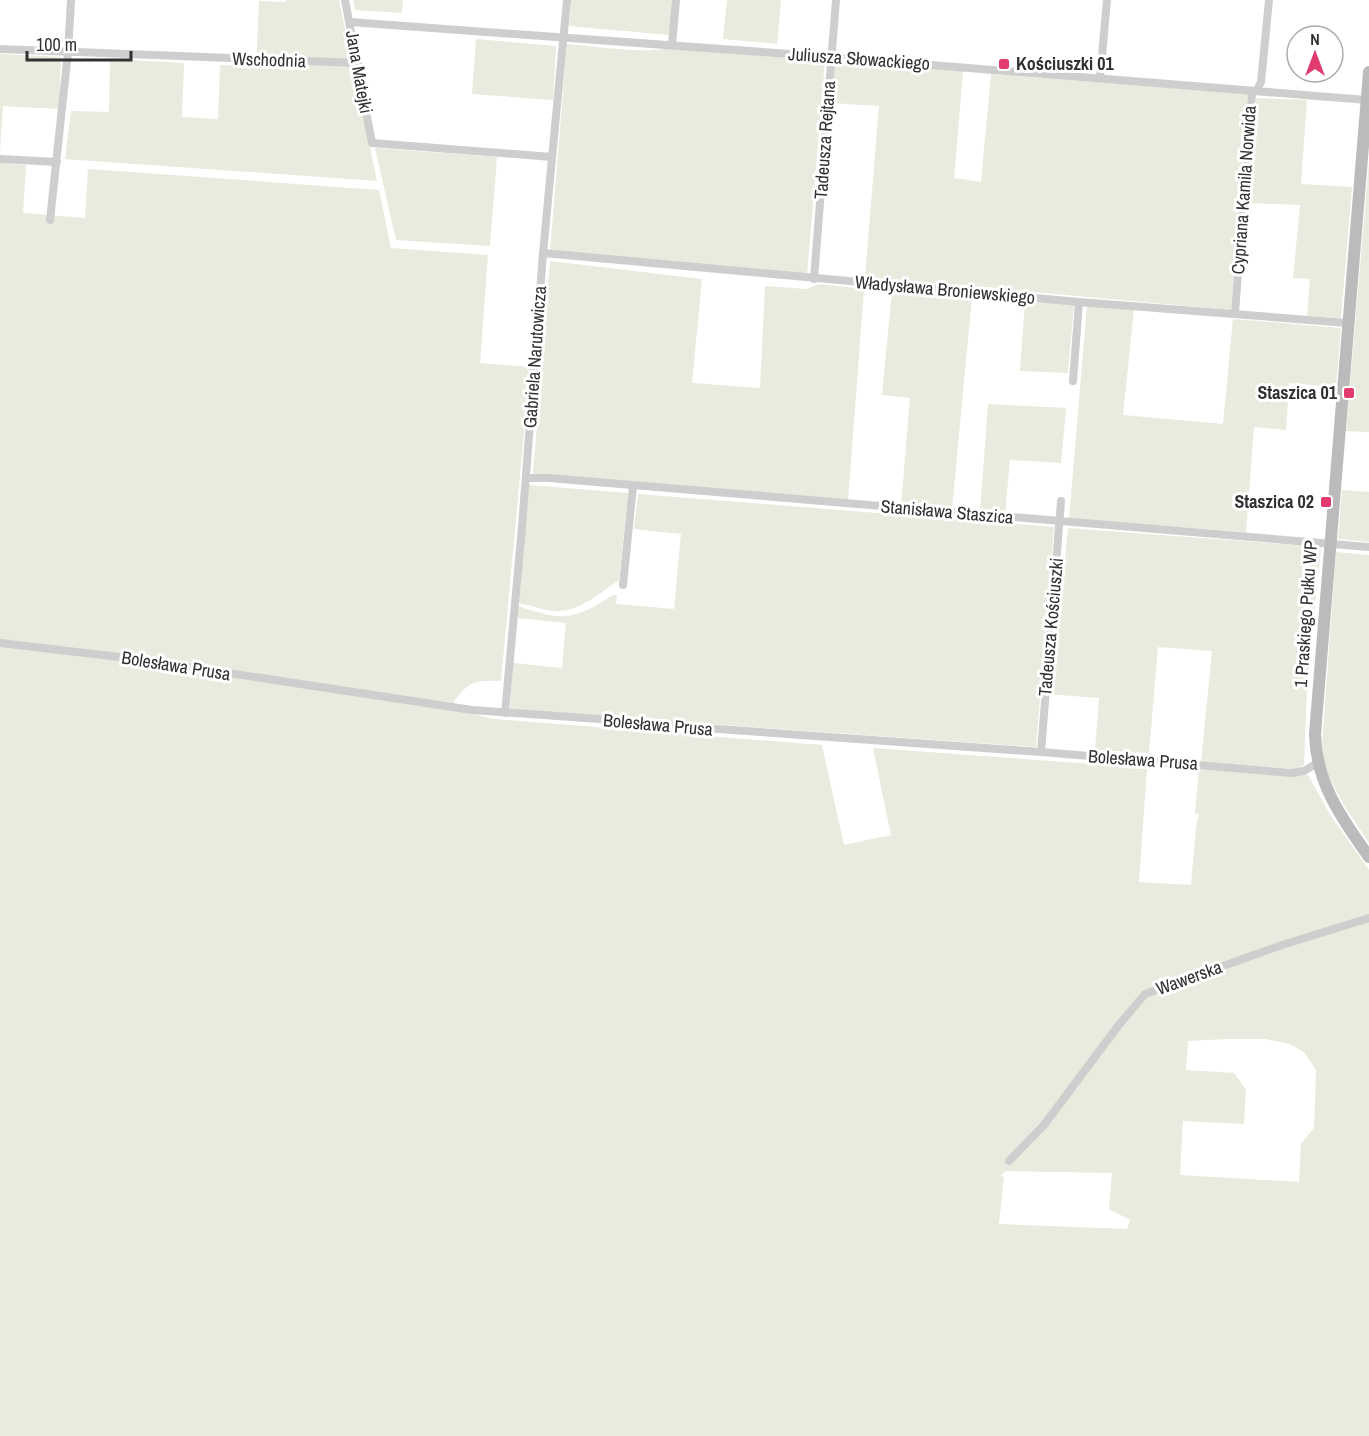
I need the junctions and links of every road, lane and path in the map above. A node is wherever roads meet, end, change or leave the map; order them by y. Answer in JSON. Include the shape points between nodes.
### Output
{"nodes":[{"id":1,"x":71,"y":0,"type":"edge"},
{"id":2,"x":345,"y":0,"type":"edge"},
{"id":3,"x":567,"y":0,"type":"edge"},
{"id":4,"x":676,"y":0,"type":"edge"},
{"id":5,"x":836,"y":0,"type":"edge"},
{"id":6,"x":1107,"y":0,"type":"edge"},
{"id":7,"x":1269,"y":0,"type":"edge"},
{"id":8,"x":350,"y":22,"type":"junction"},
{"id":9,"x":564,"y":39,"type":"junction"},
{"id":10,"x":672,"y":45,"type":"junction"},
{"id":11,"x":0,"y":49,"type":"edge"},
{"id":12,"x":68,"y":52,"type":"junction"},
{"id":13,"x":831,"y":57,"type":"junction"},
{"id":14,"x":358,"y":63,"type":"junction"},
{"id":15,"x":1369,"y":72,"type":"edge"},
{"id":16,"x":1101,"y":78,"type":"junction"},
{"id":17,"x":1257,"y":90,"type":"junction"},
{"id":18,"x":1368,"y":96,"type":"edge"},
{"id":19,"x":552,"y":158,"type":"junction"},
{"id":20,"x":0,"y":159,"type":"edge"},
{"id":21,"x":57,"y":162,"type":"junction"},
{"id":22,"x":50,"y":220,"type":"dead end"},
{"id":23,"x":543,"y":254,"type":"junction"},
{"id":24,"x":814,"y":279,"type":"junction"},
{"id":25,"x":1079,"y":302,"type":"junction"},
{"id":26,"x":1235,"y":313,"type":"junction"},
{"id":27,"x":1348,"y":323,"type":"junction"},
{"id":28,"x":1073,"y":381,"type":"dead end"},
{"id":29,"x":526,"y":478,"type":"junction"},
{"id":30,"x":633,"y":486,"type":"junction"},
{"id":31,"x":1061,"y":501,"type":"dead end"},
{"id":32,"x":1061,"y":522,"type":"junction"},
{"id":33,"x":1329,"y":544,"type":"junction"},
{"id":34,"x":1369,"y":547,"type":"edge"},
{"id":35,"x":623,"y":585,"type":"dead end"},
{"id":36,"x":0,"y":643,"type":"edge"},
{"id":37,"x":505,"y":713,"type":"junction"},
{"id":38,"x":1041,"y":752,"type":"junction"},
{"id":39,"x":1317,"y":763,"type":"junction"},
{"id":40,"x":1369,"y":857,"type":"edge"},
{"id":41,"x":1369,"y":918,"type":"edge"},
{"id":42,"x":1009,"y":1161,"type":"dead end"}],
"edges":[{"from":1,"to":12,"type":"street"},
{"from":2,"to":8,"type":"street","name":"Jana Matejki"},
{"from":3,"to":9,"type":"street","name":"Gabriela Narutowicza"},
{"from":4,"to":10,"type":"street"},
{"from":5,"to":13,"type":"street","name":"Tadeusza Rejtana"},
{"from":6,"to":16,"type":"street"},
{"from":7,"to":17,"type":"street","name":"Cypriana Kamila Norwida","via":[[1262,82]]},
{"from":8,"to":9,"type":"street","name":"Juliusza Słowackiego"},
{"from":8,"to":14,"type":"street","name":"Jana Matejki"},
{"from":9,"to":10,"type":"street","name":"Juliusza Słowackiego"},
{"from":9,"to":19,"type":"street","name":"Gabriela Narutowicza"},
{"from":10,"to":13,"type":"street","name":"Juliusza Słowackiego"},
{"from":11,"to":12,"type":"street","name":"Wschodnia"},
{"from":12,"to":14,"type":"street","name":"Wschodnia"},
{"from":12,"to":21,"type":"street"},
{"from":13,"to":16,"type":"street","name":"Juliusza Słowackiego"},
{"from":13,"to":24,"type":"street","name":"Tadeusza Rejtana"},
{"from":14,"to":19,"type":"street","name":"Jana Matejki","via":[[374,144]]},
{"from":15,"to":18,"type":"street","name":"1 Praskiego Pułku WP"},
{"from":16,"to":17,"type":"street","name":"Juliusza Słowackiego"},
{"from":17,"to":18,"type":"street","name":"Juliusza Słowackiego"},
{"from":17,"to":26,"type":"street","name":"Cypriana Kamila Norwida","via":[[1252,93]]},
{"from":18,"to":27,"type":"street","name":"1 Praskiego Pułku WP"},
{"from":19,"to":23,"type":"street","name":"Gabriela Narutowicza"},
{"from":20,"to":21,"type":"street"},
{"from":21,"to":22,"type":"street"},
{"from":23,"to":24,"type":"street","name":"Władysława Broniewskiego"},
{"from":23,"to":29,"type":"street","name":"Gabriela Narutowicza"},
{"from":24,"to":25,"type":"street","name":"Władysława Broniewskiego"},
{"from":25,"to":26,"type":"street","name":"Władysława Broniewskiego"},
{"from":25,"to":28,"type":"street"},
{"from":26,"to":27,"type":"street","name":"Władysława Broniewskiego"},
{"from":27,"to":33,"type":"street","name":"1 Praskiego Pułku WP"},
{"from":29,"to":30,"type":"street","name":"Stanisława Staszica"},
{"from":29,"to":37,"type":"street","name":"Gabriela Narutowicza"},
{"from":30,"to":32,"type":"street","name":"Stanisława Staszica"},
{"from":30,"to":35,"type":"street"},
{"from":31,"to":32,"type":"street","name":"Tadeusza Kościuszki"},
{"from":32,"to":33,"type":"street","name":"Stanisława Staszica"},
{"from":32,"to":38,"type":"street","name":"Tadeusza Kościuszki"},
{"from":33,"to":34,"type":"street","name":"Stanisława Staszica"},
{"from":33,"to":39,"type":"street","name":"1 Praskiego Pułku WP","via":[[1315,717]]},
{"from":36,"to":37,"type":"street","name":"Bolesława Prusa"},
{"from":37,"to":38,"type":"street","name":"Bolesława Prusa"},
{"from":38,"to":39,"type":"street","name":"Bolesława Prusa","via":[[1292,773]]},
{"from":39,"to":40,"type":"street","name":"1 Praskiego Pułku WP","via":[[1335,808]]},
{"from":41,"to":42,"type":"street","name":"Wawerska","via":[[1145,994],[1044,1125]]}]}
